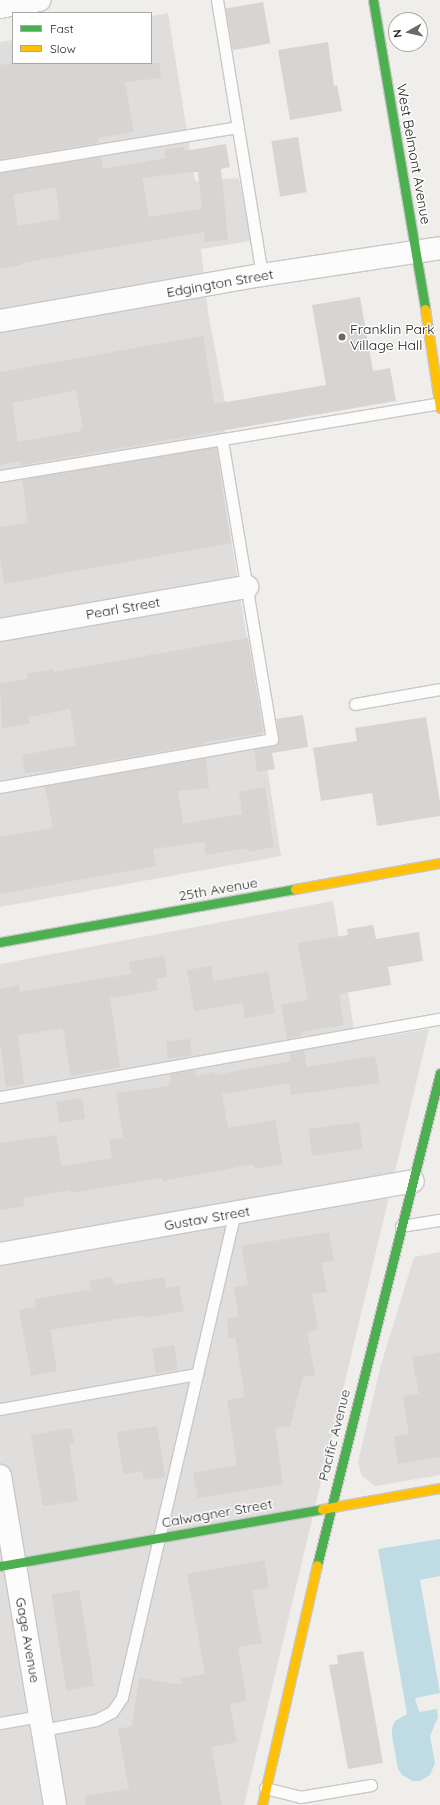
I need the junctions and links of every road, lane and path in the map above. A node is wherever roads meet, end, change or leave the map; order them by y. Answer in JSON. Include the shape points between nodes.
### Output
{"nodes":[{"id":1,"x":40,"y":0,"type":"edge"},
{"id":2,"x":218,"y":0,"type":"edge"},
{"id":3,"x":373,"y":0,"type":"edge"},
{"id":4,"x":0,"y":7,"type":"edge"},
{"id":5,"x":238,"y":127,"type":"junction"},
{"id":6,"x":0,"y":166,"type":"edge"},
{"id":7,"x":440,"y":248,"type":"edge"},
{"id":8,"x":416,"y":252,"type":"junction"},
{"id":9,"x":262,"y":275,"type":"junction"},
{"id":10,"x":0,"y":321,"type":"edge"},
{"id":11,"x":440,"y":405,"type":"edge"},
{"id":12,"x":222,"y":439,"type":"junction"},
{"id":13,"x":0,"y":476,"type":"edge"},
{"id":14,"x":247,"y":587,"type":"junction"},
{"id":15,"x":0,"y":630,"type":"edge"},
{"id":16,"x":440,"y":689,"type":"edge"},
{"id":17,"x":355,"y":704,"type":"dead end"},
{"id":18,"x":0,"y":788,"type":"edge"},
{"id":19,"x":440,"y":863,"type":"edge"},
{"id":20,"x":0,"y":942,"type":"edge"},
{"id":21,"x":440,"y":1019,"type":"edge"},
{"id":22,"x":440,"y":1073,"type":"edge"},
{"id":23,"x":0,"y":1097,"type":"edge"},
{"id":24,"x":413,"y":1181,"type":"junction"},
{"id":25,"x":235,"y":1212,"type":"junction"},
{"id":26,"x":440,"y":1220,"type":"edge"},
{"id":27,"x":401,"y":1226,"type":"junction"},
{"id":28,"x":0,"y":1254,"type":"edge"},
{"id":29,"x":197,"y":1374,"type":"junction"},
{"id":30,"x":0,"y":1409,"type":"edge"},
{"id":31,"x":0,"y":1476,"type":"edge"},
{"id":32,"x":440,"y":1488,"type":"edge"},
{"id":33,"x":330,"y":1507,"type":"junction"},
{"id":34,"x":159,"y":1537,"type":"junction"},
{"id":35,"x":7,"y":1565,"type":"edge"},
{"id":36,"x":0,"y":1723,"type":"edge"},
{"id":37,"x":41,"y":1723,"type":"junction"},
{"id":38,"x":371,"y":1785,"type":"dead end"},
{"id":39,"x":265,"y":1788,"type":"junction"},
{"id":40,"x":55,"y":1805,"type":"edge"},
{"id":41,"x":262,"y":1805,"type":"edge"}],
"edges":[{"from":1,"to":4,"type":"street"},
{"from":2,"to":5,"type":"lane"},
{"from":3,"to":8,"type":"street","name":"West Belmont Avenue"},
{"from":5,"to":6,"type":"lane"},
{"from":5,"to":9,"type":"lane"},
{"from":7,"to":8,"type":"street","name":"Edgington Street"},
{"from":8,"to":9,"type":"street","name":"Edgington Street"},
{"from":8,"to":11,"type":"street","name":"West Belmont Avenue"},
{"from":9,"to":10,"type":"street","name":"Edgington Street"},
{"from":11,"to":12,"type":"lane"},
{"from":12,"to":13,"type":"lane"},
{"from":12,"to":14,"type":"lane"},
{"from":14,"to":15,"type":"street","name":"Pearl Street"},
{"from":14,"to":18,"type":"lane","via":[[272,740]]},
{"from":16,"to":17,"type":"lane"},
{"from":19,"to":20,"type":"street","name":"25th Avenue"},
{"from":21,"to":23,"type":"lane"},
{"from":22,"to":24,"type":"street","name":"Pacific Avenue"},
{"from":24,"to":25,"type":"street","name":"Gustav Street"},
{"from":24,"to":27,"type":"street","name":"Pacific Avenue"},
{"from":25,"to":28,"type":"street","name":"Gustav Street"},
{"from":25,"to":29,"type":"lane"},
{"from":26,"to":27,"type":"lane"},
{"from":27,"to":33,"type":"street","name":"Pacific Avenue"},
{"from":29,"to":30,"type":"lane"},
{"from":29,"to":34,"type":"lane"},
{"from":31,"to":35,"type":"street","name":"Gage Avenue"},
{"from":32,"to":33,"type":"street","name":"Calwagner Street"},
{"from":33,"to":34,"type":"street","name":"Calwagner Street"},
{"from":33,"to":39,"type":"street","name":"Pacific Avenue"},
{"from":34,"to":35,"type":"street","name":"Calwagner Street"},
{"from":34,"to":37,"type":"lane","via":[[122,1697],[112,1712],[96,1720]]},
{"from":35,"to":37,"type":"street","name":"Gage Avenue"},
{"from":36,"to":37,"type":"lane"},
{"from":37,"to":40,"type":"street","name":"Gage Avenue"},
{"from":38,"to":39,"type":"lane","via":[[300,1797]]},
{"from":39,"to":41,"type":"street","name":"Pacific Avenue"}]}
